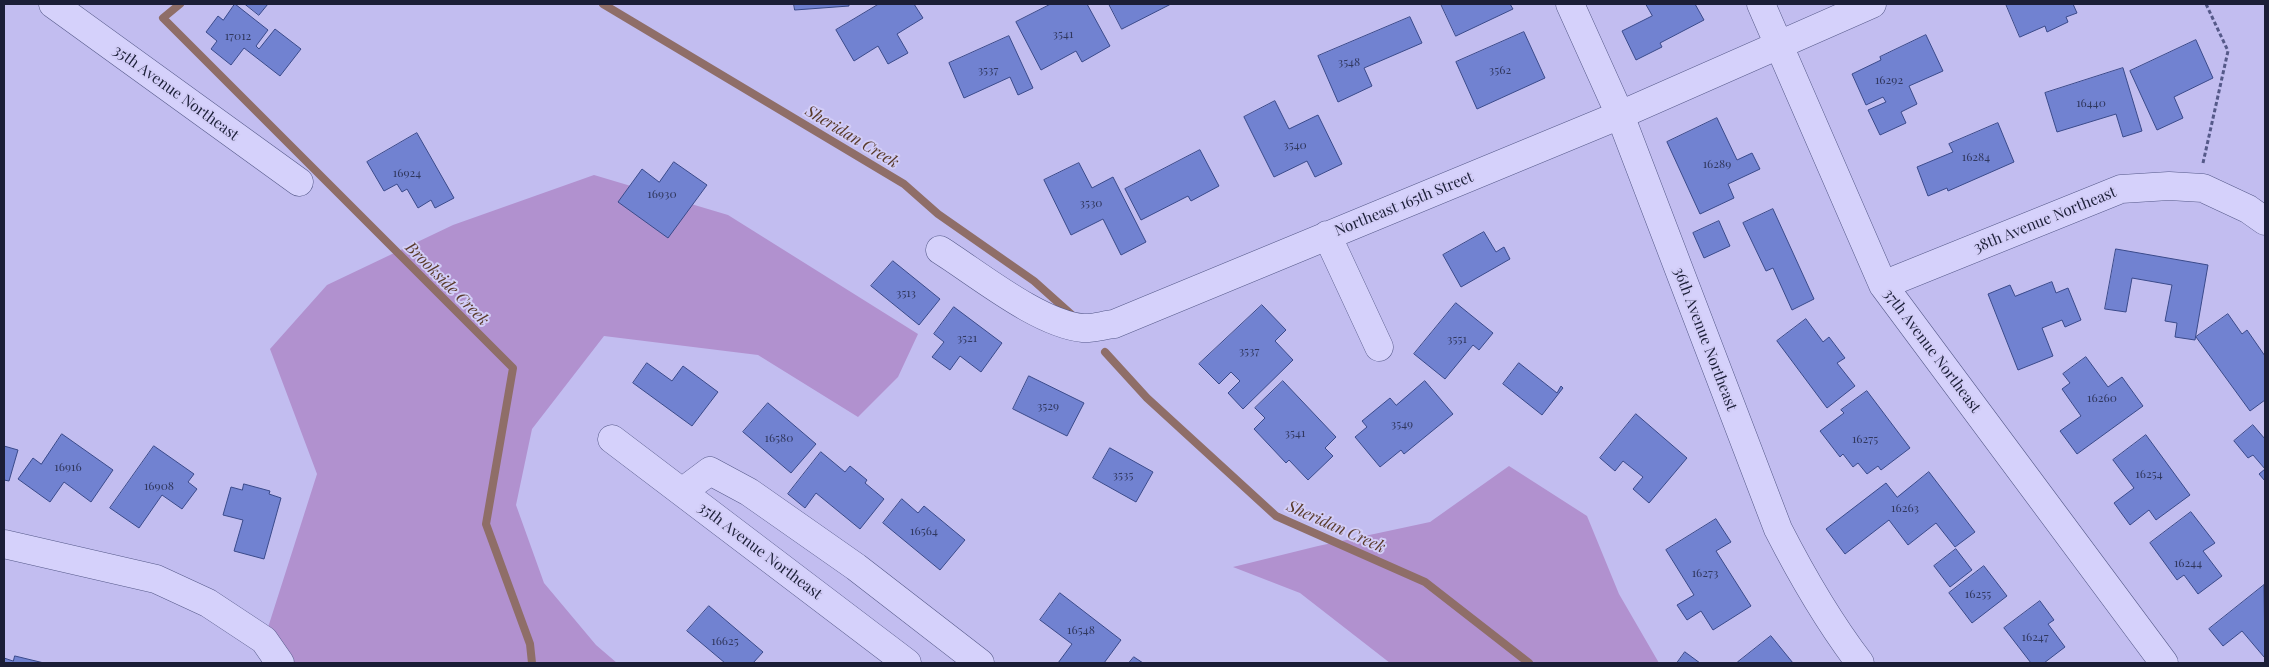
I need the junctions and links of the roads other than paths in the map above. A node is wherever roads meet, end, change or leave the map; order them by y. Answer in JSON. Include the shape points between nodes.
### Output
{"nodes":[{"id":1,"x":53,"y":4,"type":"edge"},
{"id":2,"x":1570,"y":4,"type":"edge"},
{"id":3,"x":1761,"y":4,"type":"edge"},
{"id":4,"x":1872,"y":4,"type":"edge"},
{"id":5,"x":1778,"y":44,"type":"junction"},
{"id":6,"x":1620,"y":115,"type":"junction"},
{"id":7,"x":298,"y":182,"type":"dead end"},
{"id":8,"x":2265,"y":221,"type":"edge"},
{"id":9,"x":1328,"y":235,"type":"junction"},
{"id":10,"x":940,"y":250,"type":"dead end"},
{"id":11,"x":1883,"y":285,"type":"junction"},
{"id":12,"x":1379,"y":347,"type":"dead end"},
{"id":13,"x":612,"y":439,"type":"dead end"},
{"id":14,"x":682,"y":492,"type":"junction"},
{"id":15,"x":4,"y":544,"type":"edge"},
{"id":16,"x":280,"y":663,"type":"edge"},
{"id":17,"x":907,"y":663,"type":"edge"},
{"id":18,"x":980,"y":663,"type":"edge"},
{"id":19,"x":1860,"y":663,"type":"edge"},
{"id":20,"x":2164,"y":663,"type":"edge"}],
"edges":[{"from":1,"to":7,"type":"street","name":"35th Avenue Northeast"},
{"from":2,"to":6,"type":"street","name":"36th Avenue Northeast"},
{"from":3,"to":5,"type":"street","name":"37th Avenue Northeast"},
{"from":4,"to":5,"type":"street","name":"Northeast 165th Street"},
{"from":5,"to":6,"type":"street","name":"Northeast 165th Street"},
{"from":5,"to":11,"type":"street","name":"37th Avenue Northeast"},
{"from":6,"to":9,"type":"street","name":"Northeast 165th Street"},
{"from":6,"to":19,"type":"street","name":"36th Avenue Northeast","via":[[1778,529],[1802,575]]},
{"from":8,"to":11,"type":"street","name":"38th Avenue Northeast","via":[[2248,209],[2203,188],[2121,189]]},
{"from":9,"to":10,"type":"street","name":"Northeast 165th Street","via":[[1114,324],[1084,328],[1052,319],[1029,307]]},
{"from":9,"to":12,"type":"street"},
{"from":11,"to":20,"type":"street","name":"37th Avenue Northeast"},
{"from":13,"to":14,"type":"street","name":"35th Avenue Northeast"},
{"from":14,"to":17,"type":"street","name":"35th Avenue Northeast"},
{"from":14,"to":18,"type":"street","via":[[710,471],[749,492],[856,567]]},
{"from":15,"to":16,"type":"street","via":[[156,579],[208,603],[264,640]]}]}
